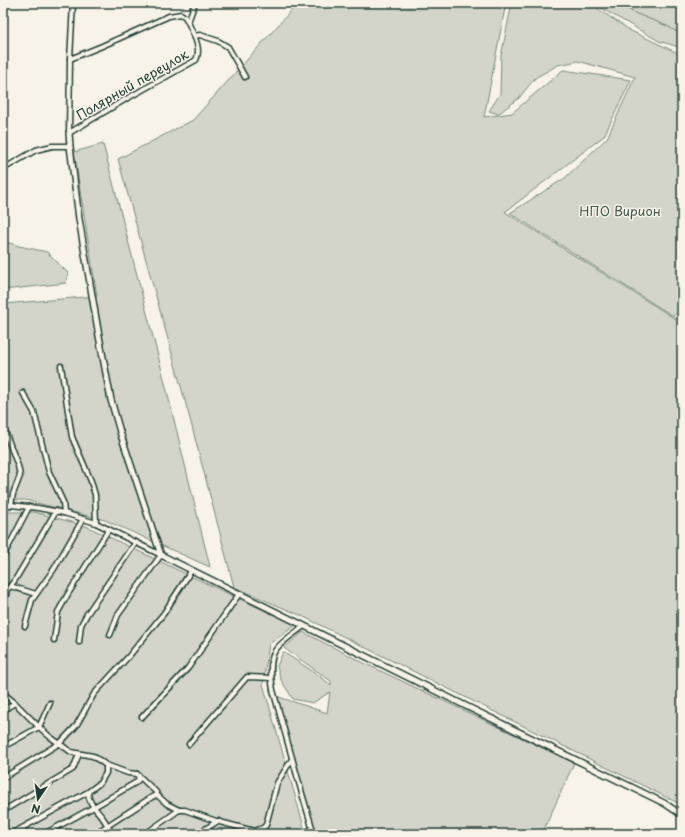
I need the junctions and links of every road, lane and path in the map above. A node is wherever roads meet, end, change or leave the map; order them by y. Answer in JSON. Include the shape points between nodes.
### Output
{"nodes":[{"id":1,"x":73,"y":3,"type":"edge"},
{"id":2,"x":195,"y":3,"type":"edge"},
{"id":3,"x":188,"y":22,"type":"junction"},
{"id":4,"x":194,"y":36,"type":"junction"},
{"id":5,"x":70,"y":59,"type":"junction"},
{"id":6,"x":245,"y":77,"type":"dead end"},
{"id":7,"x":69,"y":133,"type":"junction"},
{"id":8,"x":70,"y":146,"type":"junction"},
{"id":9,"x":3,"y":169,"type":"edge"},
{"id":10,"x":61,"y":366,"type":"dead end"},
{"id":11,"x":23,"y":393,"type":"dead end"},
{"id":12,"x":3,"y":426,"type":"edge"},
{"id":13,"x":11,"y":505,"type":"junction"},
{"id":14,"x":3,"y":506,"type":"edge"},
{"id":15,"x":29,"y":507,"type":"junction"},
{"id":16,"x":56,"y":511,"type":"junction"},
{"id":17,"x":64,"y":512,"type":"junction"},
{"id":18,"x":83,"y":519,"type":"junction"},
{"id":19,"x":96,"y":523,"type":"junction"},
{"id":20,"x":109,"y":530,"type":"junction"},
{"id":21,"x":136,"y":542,"type":"junction"},
{"id":22,"x":161,"y":555,"type":"junction"},
{"id":23,"x":3,"y":557,"type":"edge"},
{"id":24,"x":191,"y":570,"type":"junction"},
{"id":25,"x":10,"y":586,"type":"junction"},
{"id":26,"x":36,"y":594,"type":"junction"},
{"id":27,"x":239,"y":594,"type":"junction"},
{"id":28,"x":3,"y":610,"type":"edge"},
{"id":29,"x":25,"y":626,"type":"dead end"},
{"id":30,"x":304,"y":626,"type":"junction"},
{"id":31,"x":110,"y":635,"type":"dead end"},
{"id":32,"x":54,"y":640,"type":"dead end"},
{"id":33,"x":79,"y":642,"type":"dead end"},
{"id":34,"x":271,"y":678,"type":"junction"},
{"id":35,"x":3,"y":693,"type":"edge"},
{"id":36,"x":15,"y":703,"type":"junction"},
{"id":37,"x":50,"y":703,"type":"dead end"},
{"id":38,"x":3,"y":710,"type":"edge"},
{"id":39,"x":142,"y":716,"type":"dead end"},
{"id":40,"x":39,"y":727,"type":"junction"},
{"id":41,"x":60,"y":743,"type":"junction"},
{"id":42,"x":189,"y":744,"type":"dead end"},
{"id":43,"x":3,"y":747,"type":"edge"},
{"id":44,"x":79,"y":754,"type":"junction"},
{"id":45,"x":292,"y":759,"type":"junction"},
{"id":46,"x":106,"y":765,"type":"junction"},
{"id":47,"x":137,"y":774,"type":"junction"},
{"id":48,"x":3,"y":778,"type":"edge"},
{"id":49,"x":88,"y":792,"type":"junction"},
{"id":50,"x":157,"y":795,"type":"junction"},
{"id":51,"x":94,"y":807,"type":"junction"},
{"id":52,"x":179,"y":810,"type":"junction"},
{"id":53,"x":3,"y":811,"type":"edge"},
{"id":54,"x":682,"y":815,"type":"edge"},
{"id":55,"x":218,"y":821,"type":"junction"},
{"id":56,"x":108,"y":826,"type":"junction"},
{"id":57,"x":312,"y":828,"type":"junction"},
{"id":58,"x":251,"y":830,"type":"junction"},
{"id":59,"x":11,"y":834,"type":"edge"},
{"id":60,"x":44,"y":834,"type":"edge"},
{"id":61,"x":94,"y":834,"type":"edge"},
{"id":62,"x":112,"y":834,"type":"edge"},
{"id":63,"x":145,"y":834,"type":"edge"},
{"id":64,"x":198,"y":834,"type":"edge"},
{"id":65,"x":245,"y":834,"type":"edge"},
{"id":66,"x":305,"y":834,"type":"edge"},
{"id":67,"x":314,"y":834,"type":"edge"}],
"edges":[{"from":1,"to":5,"type":"street"},
{"from":2,"to":3,"type":"street"},
{"from":3,"to":4,"type":"street","name":"Полярный переулок"},
{"from":3,"to":5,"type":"street","via":[[181,14],[168,16]]},
{"from":4,"to":6,"type":"street","via":[[200,35],[228,47]]},
{"from":4,"to":7,"type":"street","name":"Полярный переулок","via":[[199,55],[196,60]]},
{"from":5,"to":7,"type":"street"},
{"from":7,"to":8,"type":"street"},
{"from":8,"to":9,"type":"street","via":[[52,146],[36,150]]},
{"from":8,"to":22,"type":"street","via":[[79,219],[111,400]]},
{"from":10,"to":19,"type":"street","via":[[72,437],[95,495]]},
{"from":11,"to":17,"type":"street","via":[[34,412],[49,472],[63,502]]},
{"from":12,"to":13,"type":"street","via":[[20,476]]},
{"from":13,"to":14,"type":"street"},
{"from":13,"to":15,"type":"street"},
{"from":15,"to":16,"type":"street"},
{"from":15,"to":23,"type":"street"},
{"from":16,"to":17,"type":"street"},
{"from":16,"to":25,"type":"street"},
{"from":17,"to":18,"type":"street"},
{"from":18,"to":19,"type":"street"},
{"from":18,"to":26,"type":"street","via":[[54,570]]},
{"from":19,"to":20,"type":"street"},
{"from":20,"to":21,"type":"street"},
{"from":20,"to":32,"type":"street","via":[[58,612]]},
{"from":21,"to":22,"type":"street"},
{"from":21,"to":33,"type":"street","via":[[87,614]]},
{"from":22,"to":24,"type":"street"},
{"from":22,"to":31,"type":"street","via":[[118,615]]},
{"from":24,"to":27,"type":"street"},
{"from":24,"to":41,"type":"street","via":[[164,613],[94,694],[76,726]]},
{"from":25,"to":26,"type":"street"},
{"from":25,"to":28,"type":"street"},
{"from":26,"to":29,"type":"street"},
{"from":27,"to":30,"type":"street"},
{"from":27,"to":39,"type":"street","via":[[188,668]]},
{"from":30,"to":34,"type":"street","via":[[276,648],[271,661]]},
{"from":30,"to":54,"type":"street","via":[[657,800]]},
{"from":34,"to":42,"type":"street","via":[[247,677]]},
{"from":34,"to":45,"type":"street"},
{"from":35,"to":36,"type":"street"},
{"from":36,"to":38,"type":"street"},
{"from":36,"to":40,"type":"street"},
{"from":37,"to":40,"type":"street"},
{"from":40,"to":41,"type":"street"},
{"from":40,"to":43,"type":"street"},
{"from":41,"to":44,"type":"street","via":[[71,752]]},
{"from":41,"to":48,"type":"street"},
{"from":44,"to":46,"type":"street","via":[[94,756]]},
{"from":44,"to":53,"type":"street","via":[[73,769]]},
{"from":45,"to":57,"type":"street"},
{"from":45,"to":58,"type":"street","via":[[277,783],[266,825],[259,830]]},
{"from":46,"to":47,"type":"street"},
{"from":46,"to":49,"type":"street","via":[[106,773],[100,783]]},
{"from":47,"to":50,"type":"street"},
{"from":47,"to":51,"type":"street","via":[[139,779],[135,783]]},
{"from":49,"to":51,"type":"street"},
{"from":49,"to":59,"type":"street"},
{"from":50,"to":52,"type":"street"},
{"from":50,"to":56,"type":"street"},
{"from":51,"to":56,"type":"street"},
{"from":51,"to":60,"type":"street"},
{"from":52,"to":55,"type":"street"},
{"from":52,"to":63,"type":"street"},
{"from":55,"to":58,"type":"street"},
{"from":55,"to":64,"type":"street"},
{"from":56,"to":61,"type":"street"},
{"from":56,"to":62,"type":"street"},
{"from":57,"to":66,"type":"street"},
{"from":57,"to":67,"type":"street"},
{"from":58,"to":65,"type":"street"}]}
